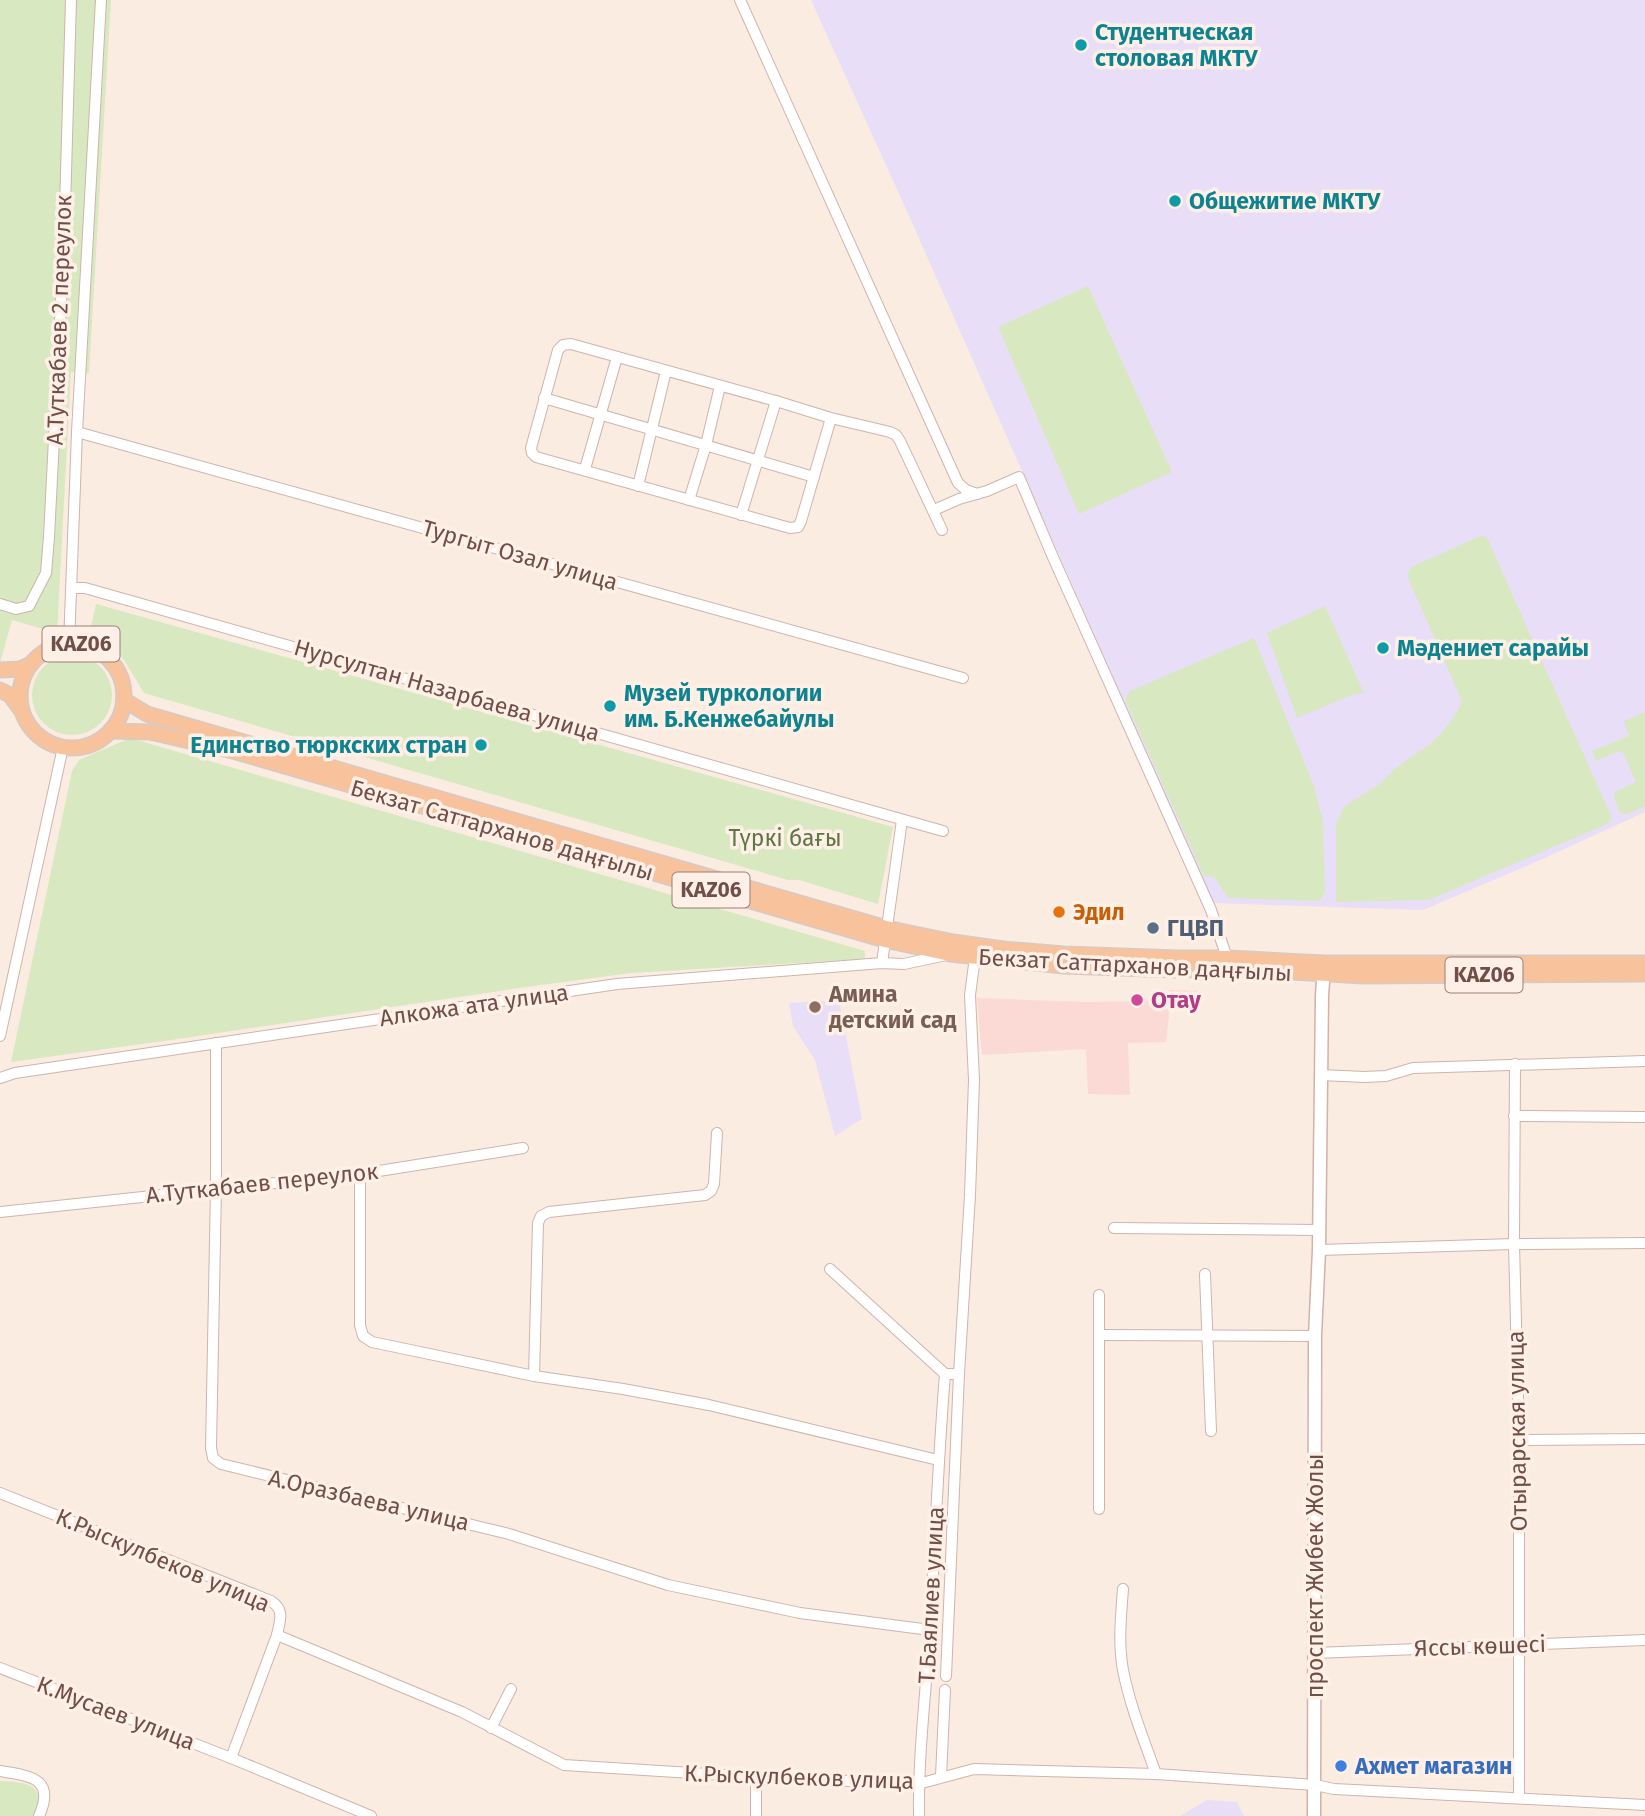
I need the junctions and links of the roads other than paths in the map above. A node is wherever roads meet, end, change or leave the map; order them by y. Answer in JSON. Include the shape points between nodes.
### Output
{"nodes":[{"id":1,"x":71,"y":0,"type":"edge"},
{"id":2,"x":101,"y":0,"type":"edge"},
{"id":3,"x":740,"y":0,"type":"edge"},
{"id":4,"x":617,"y":357,"type":"junction"},
{"id":5,"x":666,"y":371,"type":"junction"},
{"id":6,"x":720,"y":386,"type":"junction"},
{"id":7,"x":544,"y":398,"type":"junction"},
{"id":8,"x":776,"y":401,"type":"junction"},
{"id":9,"x":601,"y":414,"type":"junction"},
{"id":10,"x":831,"y":418,"type":"junction"},
{"id":11,"x":653,"y":430,"type":"junction"},
{"id":12,"x":77,"y":432,"type":"junction"},
{"id":13,"x":706,"y":445,"type":"junction"},
{"id":14,"x":758,"y":461,"type":"junction"},
{"id":15,"x":585,"y":469,"type":"junction"},
{"id":16,"x":814,"y":477,"type":"junction"},
{"id":17,"x":638,"y":486,"type":"junction"},
{"id":18,"x":978,"y":494,"type":"junction"},
{"id":19,"x":689,"y":500,"type":"junction"},
{"id":20,"x":934,"y":510,"type":"junction"},
{"id":21,"x":741,"y":515,"type":"junction"},
{"id":22,"x":942,"y":530,"type":"dead end"},
{"id":23,"x":72,"y":588,"type":"junction"},
{"id":24,"x":0,"y":604,"type":"edge"},
{"id":25,"x":69,"y":644,"type":"junction"},
{"id":26,"x":30,"y":664,"type":"junction"},
{"id":27,"x":0,"y":670,"type":"edge"},
{"id":28,"x":963,"y":678,"type":"dead end"},
{"id":29,"x":0,"y":690,"type":"edge"},
{"id":30,"x":124,"y":700,"type":"junction"},
{"id":31,"x":22,"y":712,"type":"junction"},
{"id":32,"x":110,"y":731,"type":"junction"},
{"id":33,"x":63,"y":747,"type":"junction"},
{"id":34,"x":902,"y":820,"type":"junction"},
{"id":35,"x":943,"y":831,"type":"dead end"},
{"id":36,"x":885,"y":934,"type":"junction"},
{"id":37,"x":950,"y":954,"type":"junction"},
{"id":38,"x":975,"y":957,"type":"junction"},
{"id":39,"x":1227,"y":958,"type":"junction"},
{"id":40,"x":882,"y":963,"type":"junction"},
{"id":41,"x":1645,"y":963,"type":"edge"},
{"id":42,"x":1324,"y":969,"type":"junction"},
{"id":43,"x":1645,"y":974,"type":"edge"},
{"id":44,"x":0,"y":1036,"type":"edge"},
{"id":45,"x":216,"y":1043,"type":"junction"},
{"id":46,"x":1645,"y":1061,"type":"edge"},
{"id":47,"x":1515,"y":1064,"type":"junction"},
{"id":48,"x":1321,"y":1075,"type":"junction"},
{"id":49,"x":0,"y":1078,"type":"edge"},
{"id":50,"x":1514,"y":1116,"type":"junction"},
{"id":51,"x":1645,"y":1117,"type":"edge"},
{"id":52,"x":717,"y":1133,"type":"dead end"},
{"id":53,"x":523,"y":1148,"type":"dead end"},
{"id":54,"x":360,"y":1174,"type":"junction"},
{"id":55,"x":216,"y":1188,"type":"junction"},
{"id":56,"x":0,"y":1212,"type":"edge"},
{"id":57,"x":1114,"y":1228,"type":"dead end"},
{"id":58,"x":1319,"y":1230,"type":"junction"},
{"id":59,"x":1645,"y":1243,"type":"edge"},
{"id":60,"x":1514,"y":1244,"type":"junction"},
{"id":61,"x":1319,"y":1250,"type":"junction"},
{"id":62,"x":830,"y":1269,"type":"dead end"},
{"id":63,"x":1205,"y":1274,"type":"dead end"},
{"id":64,"x":1099,"y":1295,"type":"dead end"},
{"id":65,"x":1100,"y":1335,"type":"junction"},
{"id":66,"x":1207,"y":1335,"type":"junction"},
{"id":67,"x":1315,"y":1336,"type":"junction"},
{"id":68,"x":945,"y":1374,"type":"junction"},
{"id":69,"x":959,"y":1374,"type":"junction"},
{"id":70,"x":534,"y":1377,"type":"junction"},
{"id":71,"x":1211,"y":1431,"type":"dead end"},
{"id":72,"x":1645,"y":1439,"type":"edge"},
{"id":73,"x":1518,"y":1440,"type":"junction"},
{"id":74,"x":938,"y":1460,"type":"junction"},
{"id":75,"x":0,"y":1493,"type":"edge"},
{"id":76,"x":1099,"y":1509,"type":"dead end"},
{"id":77,"x":1123,"y":1589,"type":"dead end"},
{"id":78,"x":930,"y":1630,"type":"junction"},
{"id":79,"x":277,"y":1635,"type":"junction"},
{"id":80,"x":1645,"y":1640,"type":"edge"},
{"id":81,"x":1518,"y":1644,"type":"junction"},
{"id":82,"x":1315,"y":1653,"type":"junction"},
{"id":83,"x":0,"y":1668,"type":"edge"},
{"id":84,"x":946,"y":1675,"type":"dead end"},
{"id":85,"x":511,"y":1689,"type":"dead end"},
{"id":86,"x":945,"y":1690,"type":"dead end"},
{"id":87,"x":491,"y":1728,"type":"junction"},
{"id":88,"x":231,"y":1758,"type":"junction"},
{"id":89,"x":0,"y":1772,"type":"edge"},
{"id":90,"x":1156,"y":1774,"type":"junction"},
{"id":91,"x":941,"y":1776,"type":"junction"},
{"id":92,"x":756,"y":1777,"type":"junction"},
{"id":93,"x":918,"y":1784,"type":"junction"},
{"id":94,"x":1315,"y":1785,"type":"junction"},
{"id":95,"x":1519,"y":1798,"type":"junction"},
{"id":96,"x":1645,"y":1805,"type":"edge"},
{"id":97,"x":39,"y":1816,"type":"edge"},
{"id":98,"x":371,"y":1816,"type":"edge"},
{"id":99,"x":756,"y":1816,"type":"edge"},
{"id":100,"x":919,"y":1816,"type":"edge"},
{"id":101,"x":1314,"y":1816,"type":"edge"}],
"edges":[{"from":1,"to":24,"type":"street","name":"А.Туткабаев 2 переулок","via":[[46,573],[29,606],[16,609]]},
{"from":2,"to":12,"type":"street"},
{"from":3,"to":18,"type":"street","via":[[958,483]]},
{"from":4,"to":5,"type":"street"},
{"from":4,"to":7,"type":"street","via":[[564,345],[558,350]]},
{"from":4,"to":9,"type":"street"},
{"from":5,"to":6,"type":"street"},
{"from":5,"to":11,"type":"street"},
{"from":6,"to":8,"type":"street"},
{"from":6,"to":13,"type":"street"},
{"from":7,"to":9,"type":"street"},
{"from":7,"to":15,"type":"street","via":[[532,453]]},
{"from":8,"to":10,"type":"street"},
{"from":8,"to":14,"type":"street"},
{"from":9,"to":11,"type":"street"},
{"from":9,"to":15,"type":"street"},
{"from":10,"to":16,"type":"street"},
{"from":10,"to":20,"type":"street","via":[[896,435]]},
{"from":11,"to":13,"type":"street"},
{"from":11,"to":17,"type":"street"},
{"from":12,"to":23,"type":"street"},
{"from":12,"to":28,"type":"street","name":"Тургыт Озал улица"},
{"from":13,"to":14,"type":"street"},
{"from":13,"to":19,"type":"street"},
{"from":14,"to":16,"type":"street"},
{"from":14,"to":21,"type":"street"},
{"from":15,"to":17,"type":"street"},
{"from":16,"to":21,"type":"street","via":[[798,527]]},
{"from":17,"to":19,"type":"street"},
{"from":18,"to":20,"type":"street"},
{"from":18,"to":39,"type":"street","via":[[1019,477]]},
{"from":19,"to":21,"type":"street"},
{"from":20,"to":22,"type":"street"},
{"from":23,"to":25,"type":"street"},
{"from":23,"to":34,"type":"street","name":"Нурсултан Назарбаева улица","via":[[85,587]]},
{"from":25,"to":26,"type":"main road","number":"KАZ06","via":[[52,648]]},
{"from":25,"to":30,"type":"main road","number":"KАZ06","via":[[87,645],[110,659],[123,682]]},
{"from":26,"to":27,"type":"main road","number":"KАZ06"},
{"from":26,"to":31,"type":"main road","number":"KАZ06","via":[[20,688]]},
{"from":29,"to":31,"type":"main road","via":[[10,695]]},
{"from":30,"to":32,"type":"main road"},
{"from":30,"to":36,"type":"main road","name":"Бекзат Саттарханов даңғылы","number":"KАZ06","via":[[147,714]]},
{"from":31,"to":33,"type":"main road","via":[[35,733]]},
{"from":32,"to":33,"type":"main road","number":"KАZ06","via":[[89,745]]},
{"from":32,"to":36,"type":"main road","name":"Бекзат Саттарханов даңғылы","number":"KАZ06","via":[[150,732],[233,751]]},
{"from":33,"to":44,"type":"street"},
{"from":34,"to":35,"type":"street","name":"Нурсултан Назарбаева улица"},
{"from":34,"to":36,"type":"street"},
{"from":36,"to":37,"type":"main road","name":"Бекзат Саттарханов даңғылы","number":"KАZ06"},
{"from":36,"to":39,"type":"main road","name":"Бекзат Саттарханов даңғылы","number":"KАZ06","via":[[1040,952]]},
{"from":36,"to":40,"type":"street"},
{"from":37,"to":38,"type":"main road","name":"Бекзат Саттарханов даңғылы","number":"KАZ06"},
{"from":37,"to":40,"type":"street","name":"Алкожа ата улица","via":[[904,964]]},
{"from":38,"to":42,"type":"main road","name":"Бекзат Саттарханов даңғылы","number":"KАZ06","via":[[1177,970]]},
{"from":38,"to":69,"type":"street","name":"Т.Баялиев улица","via":[[970,995],[974,1080],[971,1195]]},
{"from":39,"to":42,"type":"main road","name":"Бекзат Саттарханов даңғылы","number":"KАZ06"},
{"from":40,"to":45,"type":"street","name":"Алкожа ата улица","via":[[617,984]]},
{"from":41,"to":42,"type":"main road","name":"Бекзат Саттарханов даңғылы","number":"KАZ06"},
{"from":42,"to":43,"type":"main road","name":"Бекзат Саттарханов даңғылы","number":"KАZ06"},
{"from":42,"to":48,"type":"main road","name":"проспект Жибек Жолы"},
{"from":45,"to":49,"type":"street","name":"Алкожа ата улица"},
{"from":45,"to":55,"type":"street","name":"А.Оразбаева улица"},
{"from":46,"to":47,"type":"street"},
{"from":47,"to":48,"type":"street","via":[[1413,1068],[1386,1076]]},
{"from":47,"to":50,"type":"street","name":"Отырарская улица"},
{"from":48,"to":58,"type":"main road","name":"проспект Жибек Жолы"},
{"from":50,"to":51,"type":"street"},
{"from":50,"to":60,"type":"street","name":"Отырарская улица"},
{"from":52,"to":70,"type":"street","via":[[714,1184],[705,1195],[541,1216]]},
{"from":53,"to":54,"type":"street","name":"А.Туткабаев переулок"},
{"from":54,"to":55,"type":"street","name":"А.Туткабаев переулок"},
{"from":54,"to":70,"type":"street","via":[[363,1336],[372,1342]]},
{"from":55,"to":56,"type":"street","name":"А.Туткабаев переулок"},
{"from":55,"to":78,"type":"street","name":"А.Оразбаева улица","via":[[211,1448],[220,1464],[509,1534],[668,1585],[800,1613]]},
{"from":57,"to":58,"type":"street"},
{"from":58,"to":61,"type":"main road","name":"проспект Жибек Жолы"},
{"from":59,"to":60,"type":"street"},
{"from":60,"to":61,"type":"street"},
{"from":60,"to":73,"type":"street","name":"Отырарская улица"},
{"from":61,"to":67,"type":"main road","name":"проспект Жибек Жолы"},
{"from":62,"to":68,"type":"street"},
{"from":63,"to":66,"type":"street"},
{"from":64,"to":65,"type":"street"},
{"from":65,"to":66,"type":"street"},
{"from":65,"to":76,"type":"street"},
{"from":66,"to":67,"type":"street"},
{"from":66,"to":71,"type":"street"},
{"from":67,"to":82,"type":"main road","name":"проспект Жибек Жолы"},
{"from":68,"to":69,"type":"street"},
{"from":68,"to":74,"type":"street","name":"Т.Баялиев улица"},
{"from":69,"to":84,"type":"street","name":"Т.Баялиев улица"},
{"from":70,"to":74,"type":"street","via":[[709,1405]]},
{"from":72,"to":73,"type":"street"},
{"from":73,"to":81,"type":"street","name":"Отырарская улица"},
{"from":74,"to":78,"type":"street","name":"Т.Баялиев улица"},
{"from":75,"to":79,"type":"street","name":"К.Рыскулбеков улица","via":[[271,1601],[281,1611]]},
{"from":77,"to":90,"type":"street","via":[[1123,1669]]},
{"from":78,"to":93,"type":"street","name":"Т.Баялиев улица"},
{"from":79,"to":87,"type":"street","name":"К.Рыскулбеков улица"},
{"from":79,"to":88,"type":"street"},
{"from":80,"to":81,"type":"street","name":"Яссы көшесі"},
{"from":81,"to":82,"type":"street","name":"Яссы көшесі"},
{"from":81,"to":95,"type":"street","name":"Отырарская улица"},
{"from":82,"to":94,"type":"main road","name":"проспект Жибек Жолы"},
{"from":83,"to":88,"type":"street","name":"К.Мусаев улица"},
{"from":85,"to":87,"type":"street"},
{"from":86,"to":91,"type":"street","name":"Т.Баялиев улица"},
{"from":87,"to":92,"type":"street","name":"К.Рыскулбеков улица","via":[[564,1765]]},
{"from":88,"to":98,"type":"street","name":"К.Мусаев улица"},
{"from":89,"to":97,"type":"street","via":[[31,1776],[40,1783],[45,1803]]},
{"from":90,"to":91,"type":"street","name":"К.Рыскулбеков улица","via":[[974,1769]]},
{"from":90,"to":94,"type":"street","name":"К.Рыскулбеков улица"},
{"from":91,"to":93,"type":"street","name":"К.Рыскулбеков улица"},
{"from":92,"to":93,"type":"street","name":"К.Рыскулбеков улица"},
{"from":92,"to":99,"type":"street"},
{"from":93,"to":100,"type":"street","name":"Т.Баялиев улица"},
{"from":94,"to":95,"type":"street","name":"К.Рыскулбеков улица"},
{"from":94,"to":101,"type":"main road","name":"проспект Жибек Жолы"},
{"from":95,"to":96,"type":"street","name":"К.Рыскулбеков улица"}]}
